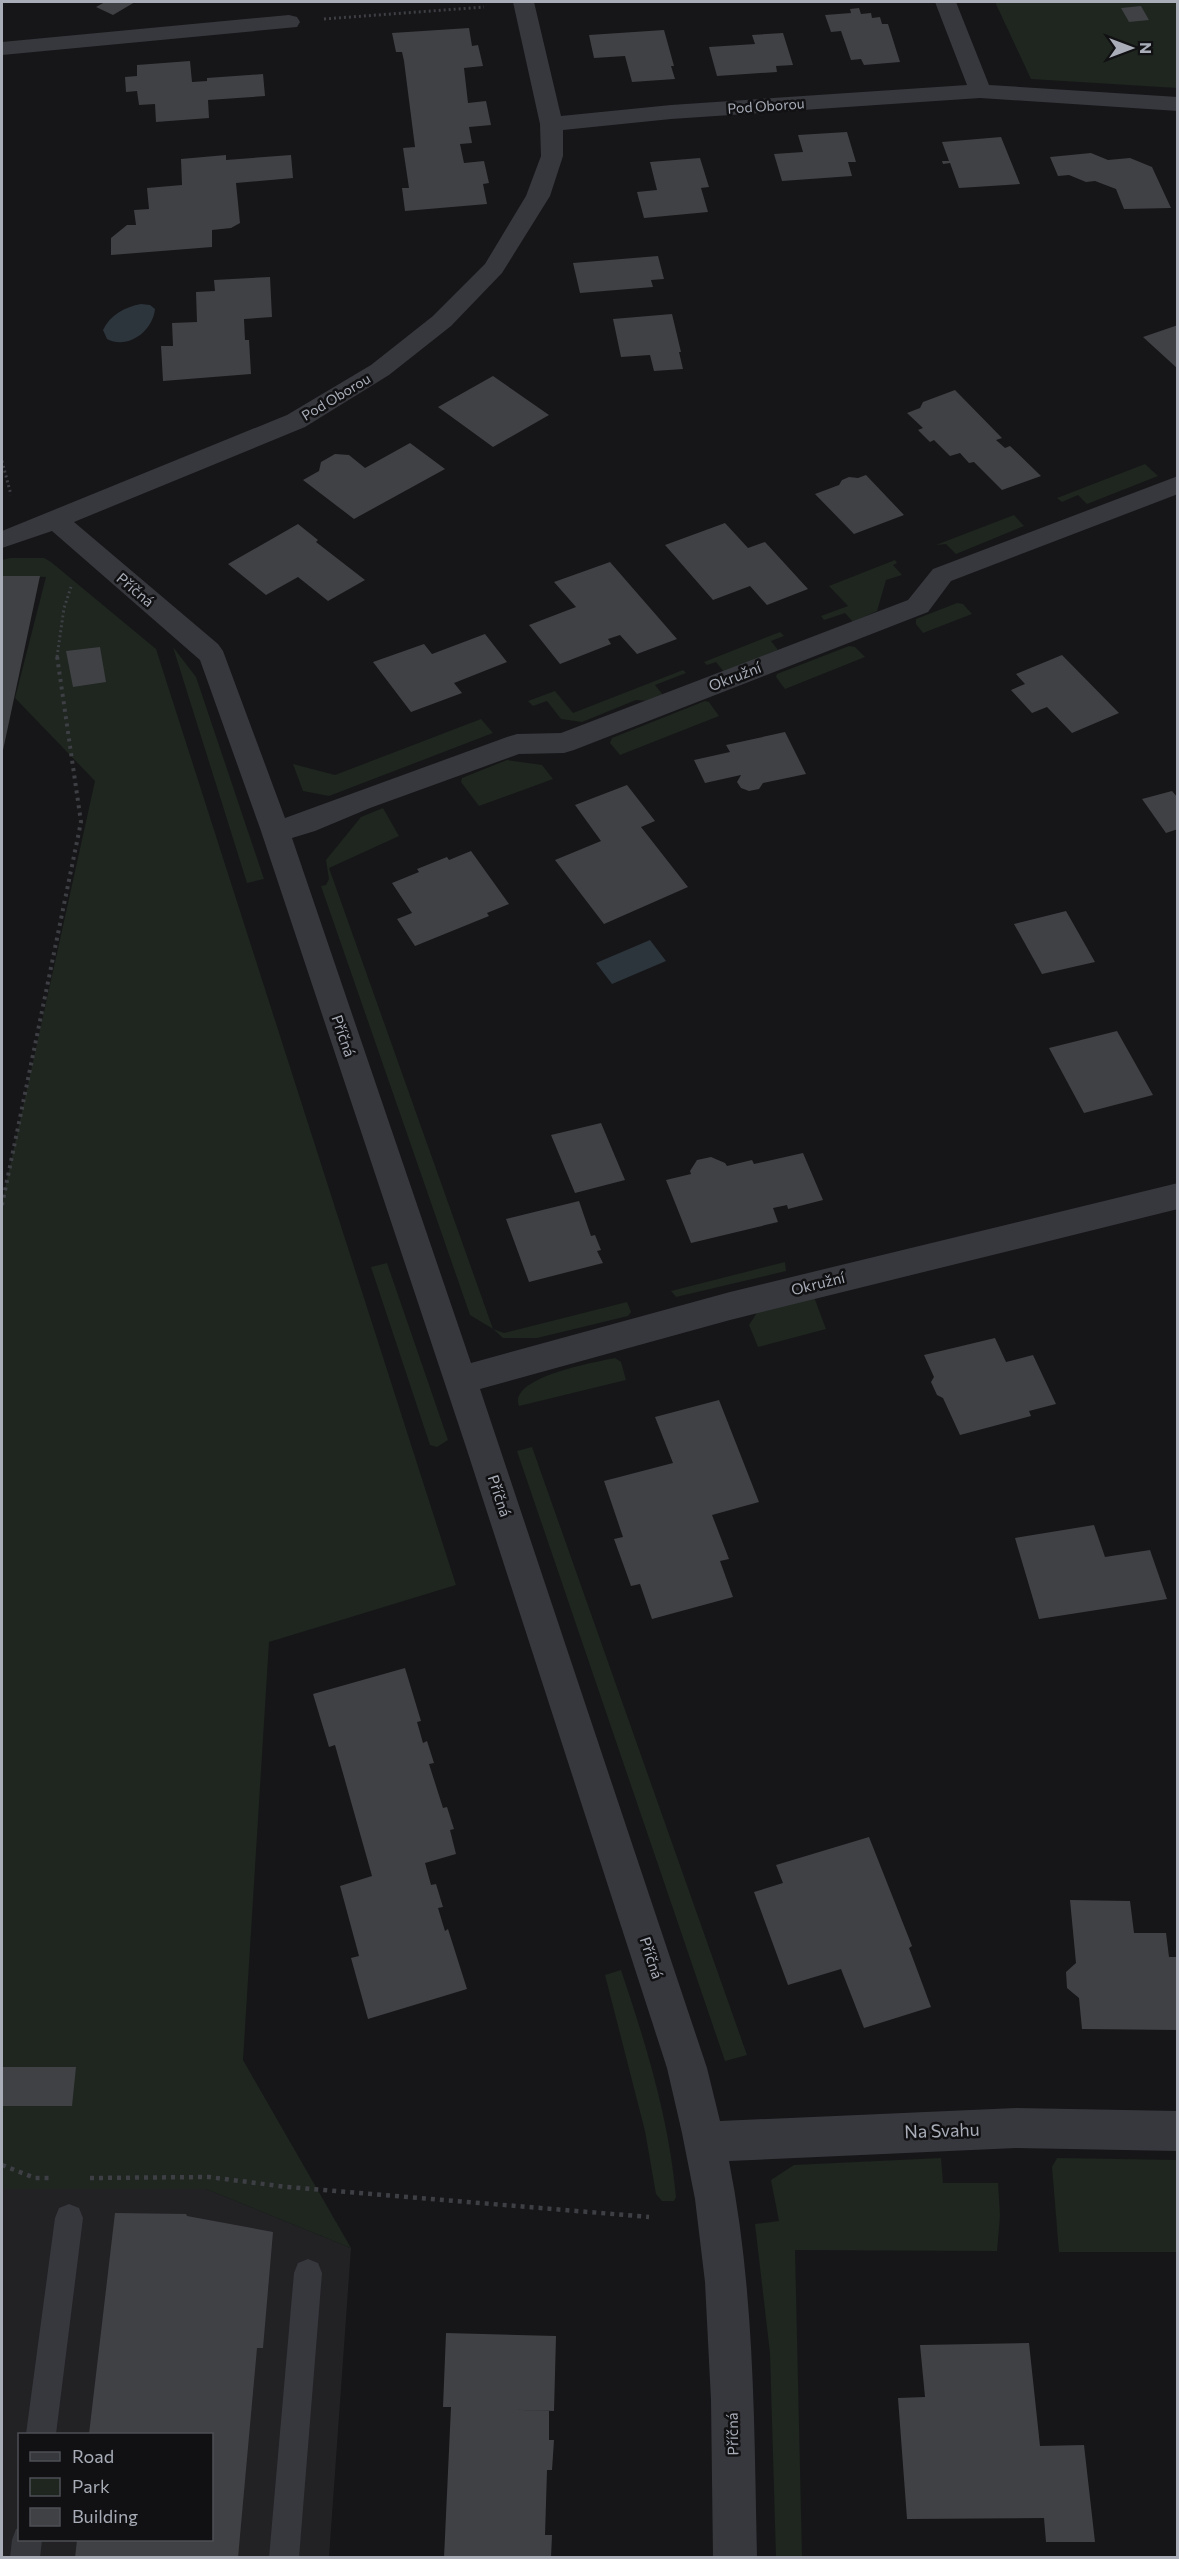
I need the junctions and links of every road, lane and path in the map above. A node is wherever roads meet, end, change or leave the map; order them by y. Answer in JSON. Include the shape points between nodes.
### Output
{"nodes":[{"id":1,"x":945,"y":2,"type":"edge"},
{"id":2,"x":523,"y":3,"type":"edge"},
{"id":3,"x":289,"y":22,"type":"joint"},
{"id":4,"x":2,"y":50,"type":"edge"},
{"id":5,"x":980,"y":91,"type":"junction"},
{"id":6,"x":1178,"y":104,"type":"edge"},
{"id":7,"x":551,"y":124,"type":"junction"},
{"id":8,"x":1178,"y":484,"type":"edge"},
{"id":9,"x":56,"y":520,"type":"junction"},
{"id":10,"x":2,"y":540,"type":"edge"},
{"id":11,"x":72,"y":582,"type":"dead end"},
{"id":12,"x":275,"y":831,"type":"junction"},
{"id":13,"x":1178,"y":1196,"type":"edge"},
{"id":14,"x":2,"y":1205,"type":"edge"},
{"id":15,"x":460,"y":1380,"type":"junction"},
{"id":16,"x":1178,"y":2131,"type":"edge"},
{"id":17,"x":706,"y":2142,"type":"junction"},
{"id":18,"x":2,"y":2165,"type":"edge"},
{"id":19,"x":58,"y":2178,"type":"dead end"},
{"id":20,"x":81,"y":2178,"type":"dead end"},
{"id":21,"x":649,"y":2217,"type":"dead end"},
{"id":22,"x":69,"y":2218,"type":"dead end"},
{"id":23,"x":308,"y":2273,"type":"dead end"},
{"id":24,"x":41,"y":2433,"type":"edge"},
{"id":25,"x":27,"y":2541,"type":"edge"},
{"id":26,"x":25,"y":2558,"type":"edge"},
{"id":27,"x":284,"y":2558,"type":"edge"},
{"id":28,"x":735,"y":2558,"type":"edge"}],
"edges":[{"from":1,"to":5,"type":"street"},
{"from":2,"to":3,"type":"path"},
{"from":2,"to":7,"type":"street","name":"Pod Oborou"},
{"from":3,"to":4,"type":"street"},
{"from":5,"to":6,"type":"street","name":"Pod Oborou"},
{"from":5,"to":7,"type":"street","name":"Pod Oborou"},
{"from":7,"to":9,"type":"street","name":"Pod Oborou","via":[[552,156],[538,196],[494,268],[442,321],[380,370],[296,421]]},
{"from":8,"to":12,"type":"street","name":"Okružní","via":[[942,576],[918,606],[564,743],[517,744],[305,824]]},
{"from":9,"to":10,"type":"street","name":"Pod Oborou"},
{"from":9,"to":12,"type":"street","name":"Příčná","via":[[213,658]]},
{"from":11,"to":14,"type":"path","via":[[56,652],[81,822]]},
{"from":12,"to":15,"type":"street","name":"Příčná"},
{"from":13,"to":15,"type":"street","name":"Okružní","via":[[730,1306]]},
{"from":15,"to":17,"type":"street","name":"Příčná","via":[[687,2068]]},
{"from":16,"to":17,"type":"street","name":"Na Svahu","via":[[1016,2128]]},
{"from":17,"to":28,"type":"street","name":"Příčná","via":[[722,2241],[731,2346]]},
{"from":18,"to":19,"type":"path","via":[[35,2178]]},
{"from":20,"to":21,"type":"path","via":[[209,2177]]},
{"from":22,"to":24,"type":"lane"},
{"from":23,"to":27,"type":"lane"},
{"from":25,"to":26,"type":"lane"}]}
